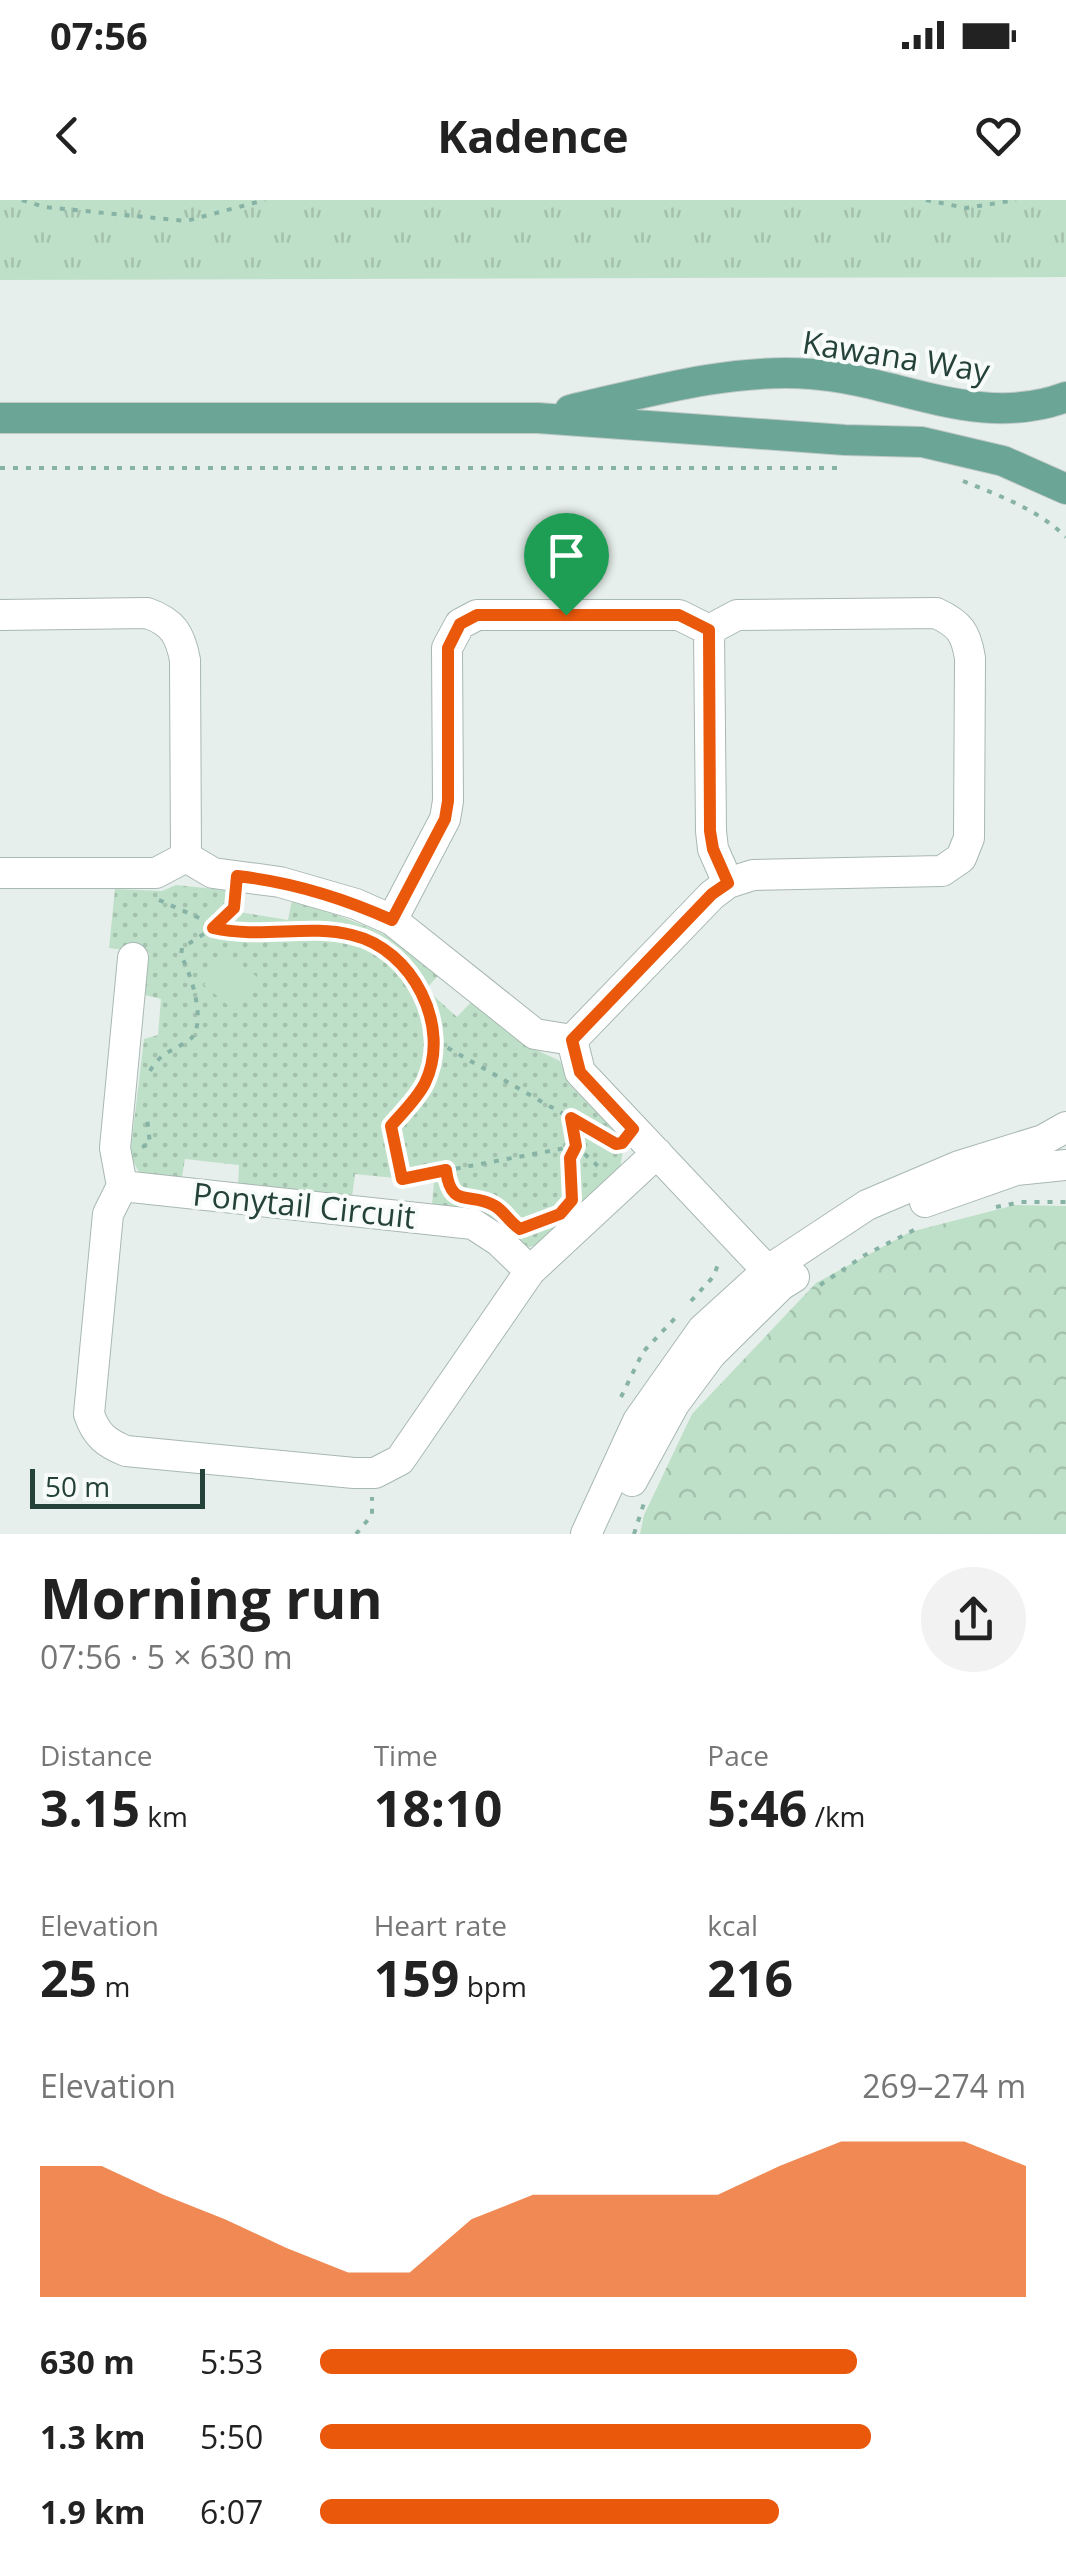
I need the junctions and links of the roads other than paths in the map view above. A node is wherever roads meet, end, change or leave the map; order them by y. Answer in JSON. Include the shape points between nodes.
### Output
{"nodes":[{"id":1,"x":1066,"y":397,"type":"edge"},
{"id":2,"x":0,"y":418,"type":"edge"},
{"id":3,"x":538,"y":418,"type":"junction"},
{"id":4,"x":1066,"y":488,"type":"edge"},
{"id":5,"x":0,"y":615,"type":"edge"},
{"id":6,"x":709,"y":630,"type":"junction"},
{"id":7,"x":186,"y":857,"type":"junction"},
{"id":8,"x":0,"y":874,"type":"edge"},
{"id":9,"x":728,"y":883,"type":"junction"},
{"id":10,"x":392,"y":920,"type":"junction"},
{"id":11,"x":133,"y":958,"type":"dead end"},
{"id":12,"x":572,"y":1040,"type":"junction"},
{"id":13,"x":1066,"y":1127,"type":"edge"},
{"id":14,"x":656,"y":1153,"type":"junction"},
{"id":15,"x":1066,"y":1165,"type":"edge"},
{"id":16,"x":122,"y":1186,"type":"junction"},
{"id":17,"x":530,"y":1272,"type":"junction"},
{"id":18,"x":774,"y":1278,"type":"junction"},
{"id":19,"x":586,"y":1534,"type":"edge"},
{"id":20,"x":606,"y":1534,"type":"edge"}],
"edges":[{"from":1,"to":3,"type":"main road","name":"Kawana Way","via":[[979,409],[812,374],[756,374]]},
{"from":2,"to":3,"type":"main road","name":"Kawana Way"},
{"from":3,"to":4,"type":"main road","name":"Kawana Way","via":[[922,442],[1003,461]]},
{"from":5,"to":7,"type":"street","via":[[147,614],[167,620],[181,638]]},
{"from":6,"to":9,"type":"street","via":[[710,831]]},
{"from":6,"to":9,"type":"street","via":[[738,614],[936,613],[967,636],[970,658],[969,838],[961,858],[942,871],[753,875]]},
{"from":6,"to":10,"type":"street","via":[[679,615],[477,615],[460,624],[448,648],[445,819]]},
{"from":7,"to":8,"type":"street","via":[[156,873]]},
{"from":7,"to":10,"type":"street","via":[[213,873],[280,882]]},
{"from":9,"to":12,"type":"street"},
{"from":10,"to":12,"type":"street","via":[[534,1034]]},
{"from":11,"to":16,"type":"street","via":[[115,1148]]},
{"from":12,"to":14,"type":"street","via":[[580,1072]]},
{"from":13,"to":18,"type":"street","via":[[867,1206]]},
{"from":14,"to":17,"type":"street"},
{"from":14,"to":18,"type":"street"},
{"from":15,"to":18,"type":"street","via":[[1016,1170],[942,1194]]},
{"from":16,"to":17,"type":"street","name":"Ponytail Circuit","via":[[473,1224]]},
{"from":16,"to":17,"type":"street","via":[[108,1214],[90,1414],[96,1432],[126,1450],[375,1472],[400,1460]]},
{"from":18,"to":19,"type":"street","via":[[702,1329],[638,1421]]},
{"from":18,"to":20,"type":"street","via":[[674,1404]]}]}
